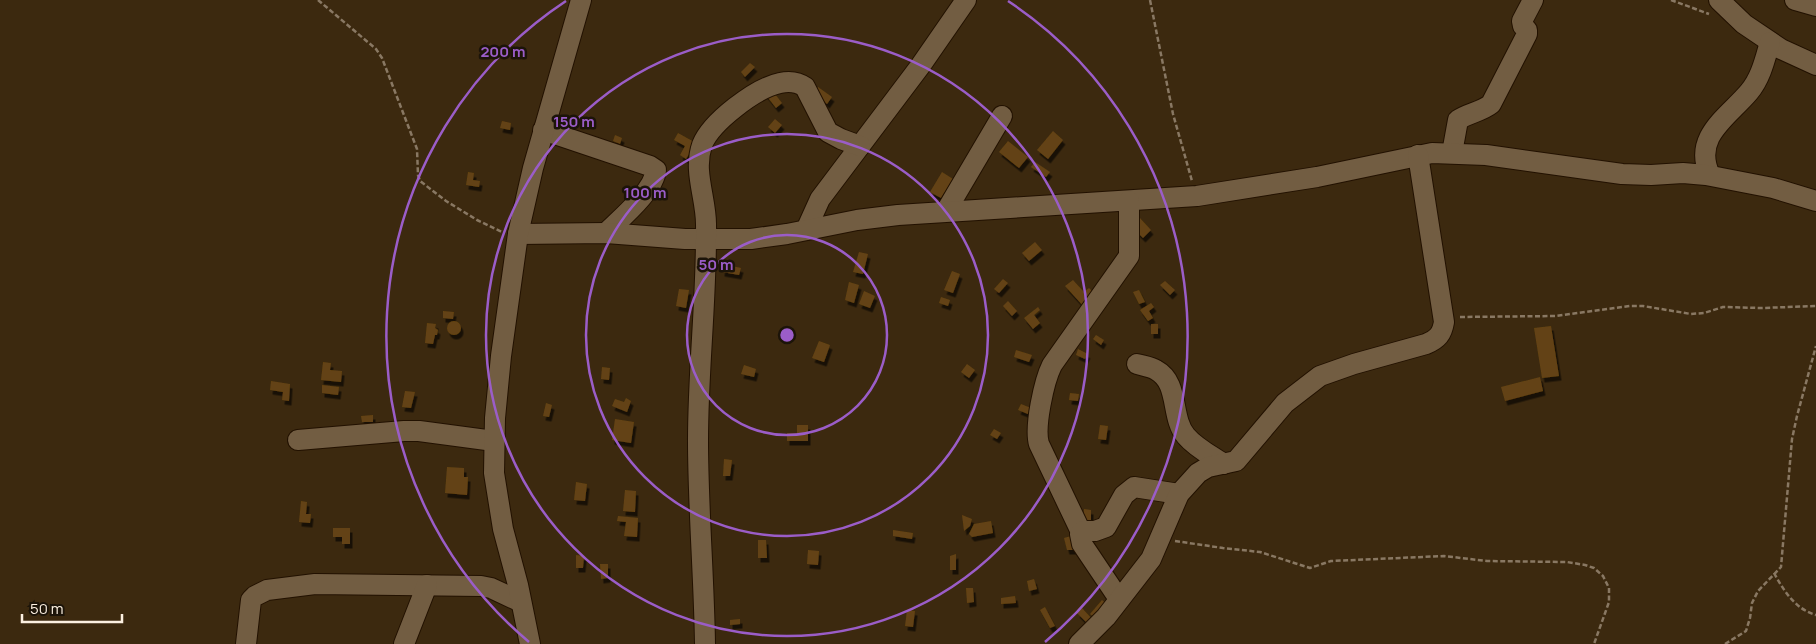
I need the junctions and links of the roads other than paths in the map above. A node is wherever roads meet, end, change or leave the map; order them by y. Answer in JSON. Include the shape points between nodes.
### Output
{"nodes":[{"id":1,"x":581,"y":0,"type":"edge"},
{"id":2,"x":966,"y":0,"type":"edge"},
{"id":3,"x":1533,"y":0,"type":"edge"},
{"id":4,"x":1719,"y":0,"type":"edge"},
{"id":5,"x":1795,"y":0,"type":"edge"},
{"id":6,"x":1816,"y":6,"type":"edge"},
{"id":7,"x":1770,"y":42,"type":"junction"},
{"id":8,"x":1816,"y":65,"type":"edge"},
{"id":9,"x":1002,"y":116,"type":"dead end"},
{"id":10,"x":543,"y":130,"type":"junction"},
{"id":11,"x":860,"y":146,"type":"junction"},
{"id":12,"x":1452,"y":153,"type":"junction"},
{"id":13,"x":1418,"y":155,"type":"junction"},
{"id":14,"x":1710,"y":175,"type":"junction"},
{"id":15,"x":1129,"y":201,"type":"junction"},
{"id":16,"x":1816,"y":201,"type":"edge"},
{"id":17,"x":946,"y":211,"type":"junction"},
{"id":18,"x":806,"y":230,"type":"junction"},
{"id":19,"x":606,"y":233,"type":"junction"},
{"id":20,"x":518,"y":237,"type":"junction"},
{"id":21,"x":705,"y":240,"type":"junction"},
{"id":22,"x":1138,"y":364,"type":"dead end"},
{"id":23,"x":298,"y":440,"type":"dead end"},
{"id":24,"x":494,"y":441,"type":"junction"},
{"id":25,"x":1224,"y":464,"type":"junction"},
{"id":26,"x":1179,"y":494,"type":"junction"},
{"id":27,"x":1081,"y":532,"type":"junction"},
{"id":28,"x":427,"y":585,"type":"junction"},
{"id":29,"x":1120,"y":599,"type":"junction"},
{"id":30,"x":521,"y":602,"type":"junction"},
{"id":31,"x":246,"y":644,"type":"edge"},
{"id":32,"x":404,"y":644,"type":"edge"},
{"id":33,"x":530,"y":644,"type":"edge"},
{"id":34,"x":705,"y":644,"type":"edge"},
{"id":35,"x":1079,"y":644,"type":"edge"}],
"edges":[{"from":1,"to":10,"type":"street"},
{"from":2,"to":11,"type":"street"},
{"from":3,"to":12,"type":"street","via":[[1522,21],[1527,34],[1491,104],[1458,120]]},
{"from":4,"to":7,"type":"street","via":[[1744,24]]},
{"from":5,"to":6,"type":"street"},
{"from":7,"to":8,"type":"street"},
{"from":7,"to":14,"type":"street","via":[[1759,77],[1750,91],[1706,141],[1704,155]]},
{"from":9,"to":17,"type":"street"},
{"from":10,"to":19,"type":"street","via":[[656,170],[641,198]]},
{"from":10,"to":20,"type":"street"},
{"from":11,"to":18,"type":"street","via":[[820,199]]},
{"from":11,"to":21,"type":"street","via":[[828,132],[805,87],[790,82],[770,85],[744,101],[707,134],[699,160],[706,212]]},
{"from":12,"to":13,"type":"street"},
{"from":12,"to":14,"type":"street","via":[[1622,174]]},
{"from":13,"to":15,"type":"street","via":[[1317,177],[1197,196]]},
{"from":13,"to":25,"type":"street","via":[[1443,330],[1434,341],[1320,376],[1285,403],[1239,458]]},
{"from":14,"to":16,"type":"street"},
{"from":15,"to":17,"type":"street"},
{"from":15,"to":27,"type":"street","via":[[1129,256],[1052,365],[1036,431],[1039,444]]},
{"from":17,"to":18,"type":"street","via":[[857,220]]},
{"from":18,"to":21,"type":"street","via":[[751,239]]},
{"from":19,"to":20,"type":"street"},
{"from":19,"to":21,"type":"street"},
{"from":20,"to":24,"type":"street","via":[[500,356]]},
{"from":21,"to":34,"type":"street","via":[[698,440]]},
{"from":22,"to":25,"type":"street","via":[[1154,368],[1167,379],[1186,436]]},
{"from":23,"to":24,"type":"street","via":[[419,431]]},
{"from":24,"to":30,"type":"street","via":[[494,473],[502,529]]},
{"from":25,"to":26,"type":"street","via":[[1213,465],[1198,473]]},
{"from":26,"to":27,"type":"street","via":[[1134,487],[1124,495],[1106,527]]},
{"from":26,"to":29,"type":"street","via":[[1151,559]]},
{"from":27,"to":29,"type":"street","via":[[1082,544]]},
{"from":28,"to":30,"type":"street","via":[[481,586]]},
{"from":28,"to":31,"type":"street","via":[[315,584],[267,590],[252,600]]},
{"from":28,"to":32,"type":"street"},
{"from":29,"to":35,"type":"street"},
{"from":30,"to":33,"type":"street"}]}
